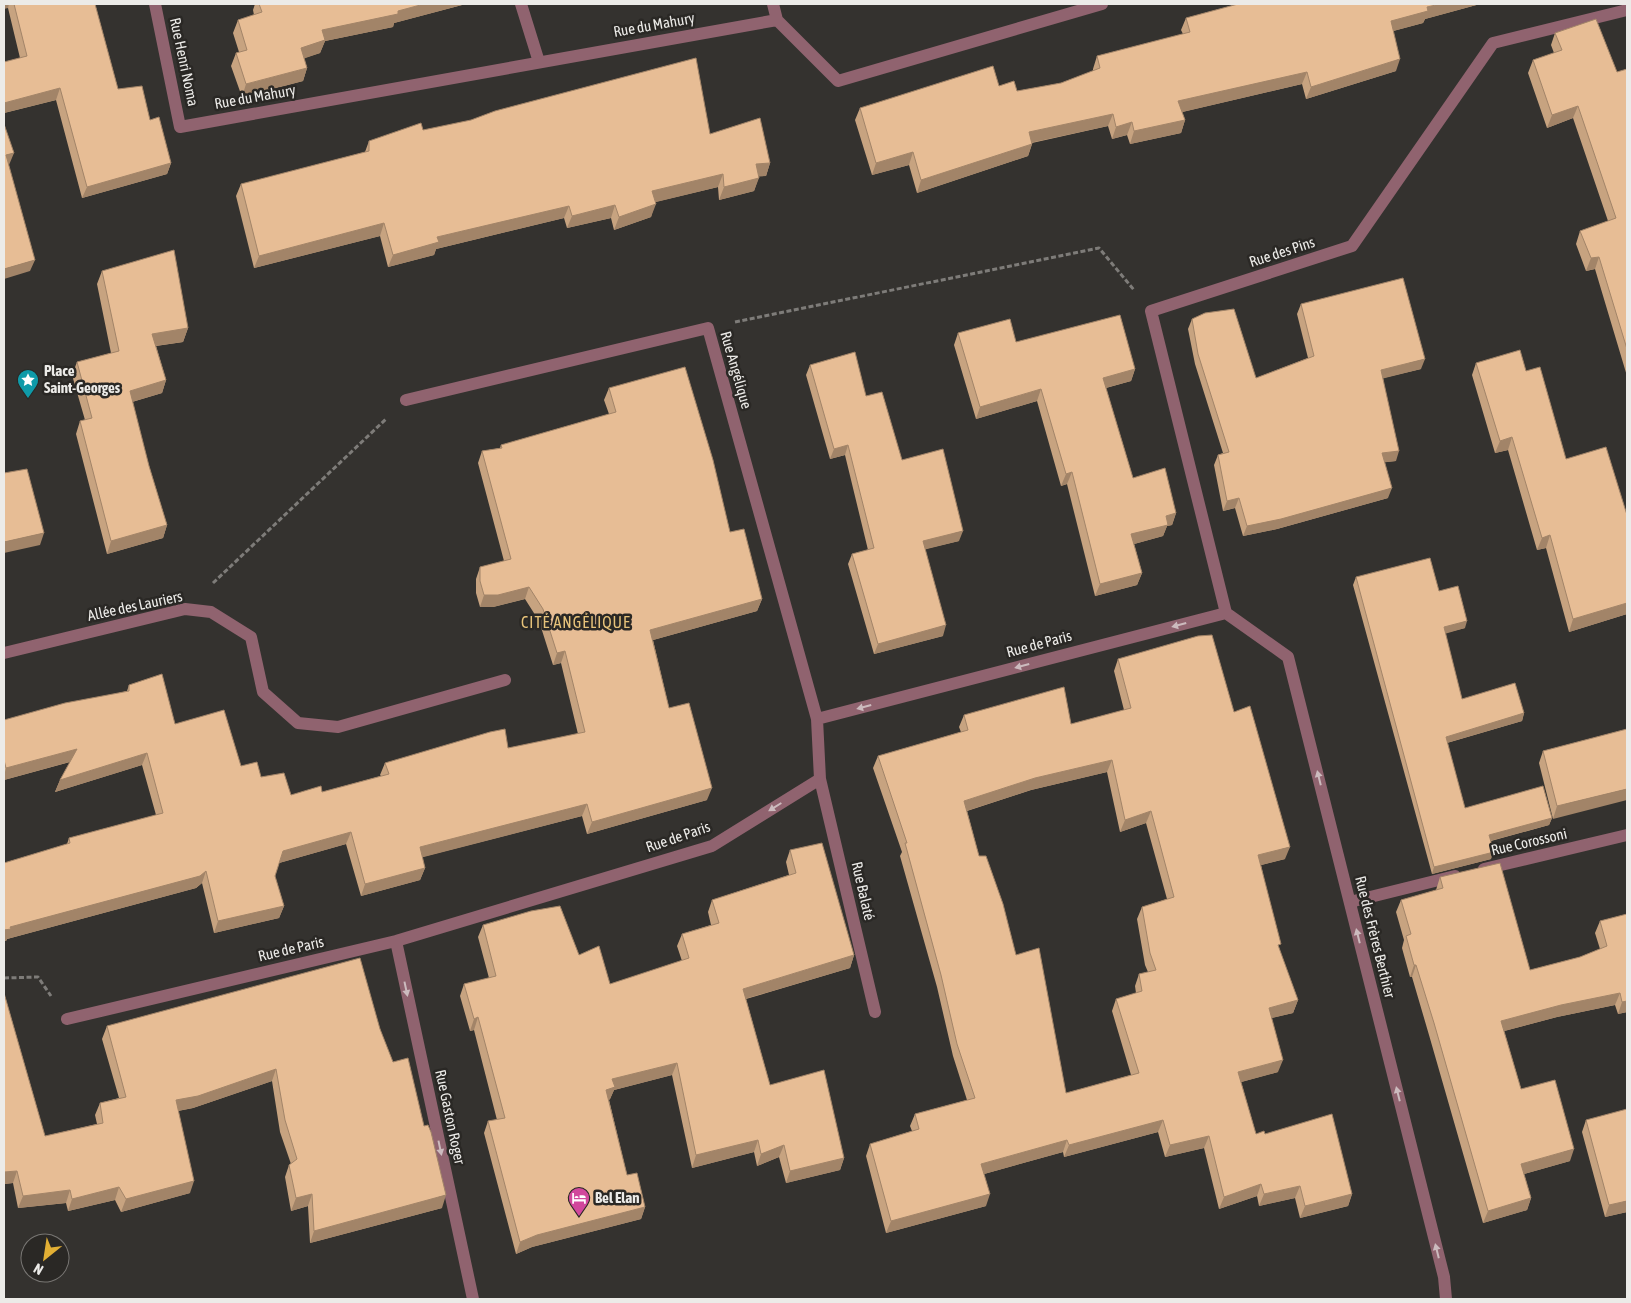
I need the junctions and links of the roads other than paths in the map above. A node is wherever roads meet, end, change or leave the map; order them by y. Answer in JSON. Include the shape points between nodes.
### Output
{"nodes":[{"id":1,"x":155,"y":4,"type":"edge"},
{"id":2,"x":521,"y":4,"type":"edge"},
{"id":3,"x":773,"y":4,"type":"edge"},
{"id":4,"x":1102,"y":4,"type":"edge"},
{"id":5,"x":1627,"y":10,"type":"edge"},
{"id":6,"x":777,"y":20,"type":"junction"},
{"id":7,"x":539,"y":62,"type":"junction"},
{"id":8,"x":180,"y":127,"type":"joint"},
{"id":9,"x":406,"y":400,"type":"road end"},
{"id":10,"x":1226,"y":613,"type":"junction"},
{"id":11,"x":4,"y":653,"type":"edge"},
{"id":12,"x":505,"y":680,"type":"dead end"},
{"id":13,"x":817,"y":719,"type":"junction"},
{"id":14,"x":820,"y":778,"type":"junction"},
{"id":15,"x":1627,"y":835,"type":"edge"},
{"id":16,"x":1350,"y":902,"type":"junction"},
{"id":17,"x":396,"y":941,"type":"junction"},
{"id":18,"x":875,"y":1012,"type":"dead end"},
{"id":19,"x":67,"y":1019,"type":"road end"},
{"id":20,"x":473,"y":1299,"type":"edge"},
{"id":21,"x":1446,"y":1299,"type":"edge"}],
"edges":[{"from":1,"to":8,"type":"street","name":"Rue Henri Noma"},
{"from":2,"to":7,"type":"street"},
{"from":3,"to":6,"type":"street"},
{"from":4,"to":6,"type":"street","via":[[838,81]]},
{"from":5,"to":10,"type":"street","name":"Rue des Pins","via":[[1493,43],[1352,246],[1151,312]]},
{"from":6,"to":7,"type":"street","name":"Rue du Mahury"},
{"from":7,"to":8,"type":"street","name":"Rue du Mahury"},
{"from":9,"to":13,"type":"street","name":"Rue Angélique","via":[[708,328]]},
{"from":10,"to":13,"type":"street","name":"Rue de Paris","one_way":true},
{"from":16,"to":10,"type":"street","name":"Rue des Frères Berthier","one_way":true,"via":[[1288,657]]},
{"from":11,"to":12,"type":"street","name":"Allée des Lauriers","via":[[185,610],[212,612],[251,637],[263,692],[298,723],[338,727]]},
{"from":13,"to":14,"type":"street"},
{"from":14,"to":17,"type":"street","name":"Rue de Paris","one_way":true,"via":[[712,846]]},
{"from":14,"to":18,"type":"street","name":"Rue Balaté"},
{"from":15,"to":16,"type":"street","name":"Rue Corossoni"},
{"from":21,"to":16,"type":"street","name":"Rue des Frères Berthier","one_way":true,"via":[[1444,1277]]},
{"from":17,"to":19,"type":"street","name":"Rue de Paris"},
{"from":17,"to":20,"type":"street","name":"Rue Gaston Roger","one_way":true}]}
